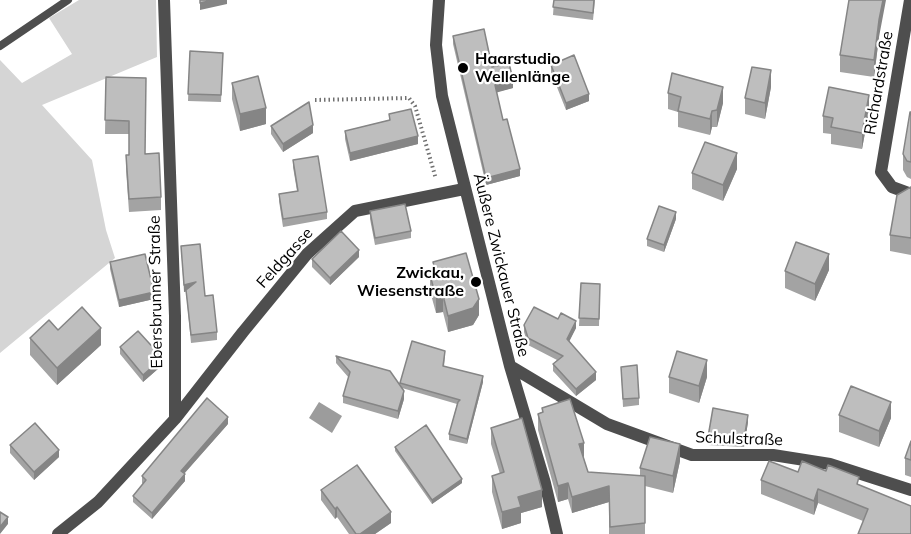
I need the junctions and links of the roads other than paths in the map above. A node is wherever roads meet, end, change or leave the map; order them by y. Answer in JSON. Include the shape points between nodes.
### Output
{"nodes":[{"id":1,"x":68,"y":0,"type":"edge"},
{"id":2,"x":164,"y":0,"type":"edge"},
{"id":3,"x":439,"y":0,"type":"edge"},
{"id":4,"x":910,"y":0,"type":"edge"},
{"id":5,"x":0,"y":46,"type":"edge"},
{"id":6,"x":464,"y":189,"type":"junction"},
{"id":7,"x":911,"y":194,"type":"edge"},
{"id":8,"x":510,"y":366,"type":"junction"},
{"id":9,"x":175,"y":419,"type":"junction"},
{"id":10,"x":911,"y":490,"type":"edge"},
{"id":11,"x":58,"y":534,"type":"edge"},
{"id":12,"x":557,"y":534,"type":"edge"}],
"edges":[{"from":1,"to":5,"type":"lane"},
{"from":2,"to":9,"type":"street","name":"Ebersbrunner Straße"},
{"from":3,"to":6,"type":"street","name":"Äußere Zwickauer Straße","via":[[436,45],[442,96]]},
{"from":4,"to":7,"type":"street","name":"Richardstraße","via":[[881,172],[892,187]]},
{"from":6,"to":8,"type":"street","name":"Äußere Zwickauer Straße"},
{"from":6,"to":9,"type":"street","name":"Feldgasse","via":[[355,211],[307,254]]},
{"from":8,"to":10,"type":"street","name":"Schulstraße","via":[[607,424],[692,455],[796,458],[830,464]]},
{"from":8,"to":12,"type":"street","name":"Äußere Zwickauer Straße"},
{"from":9,"to":11,"type":"street","via":[[98,502]]}]}
